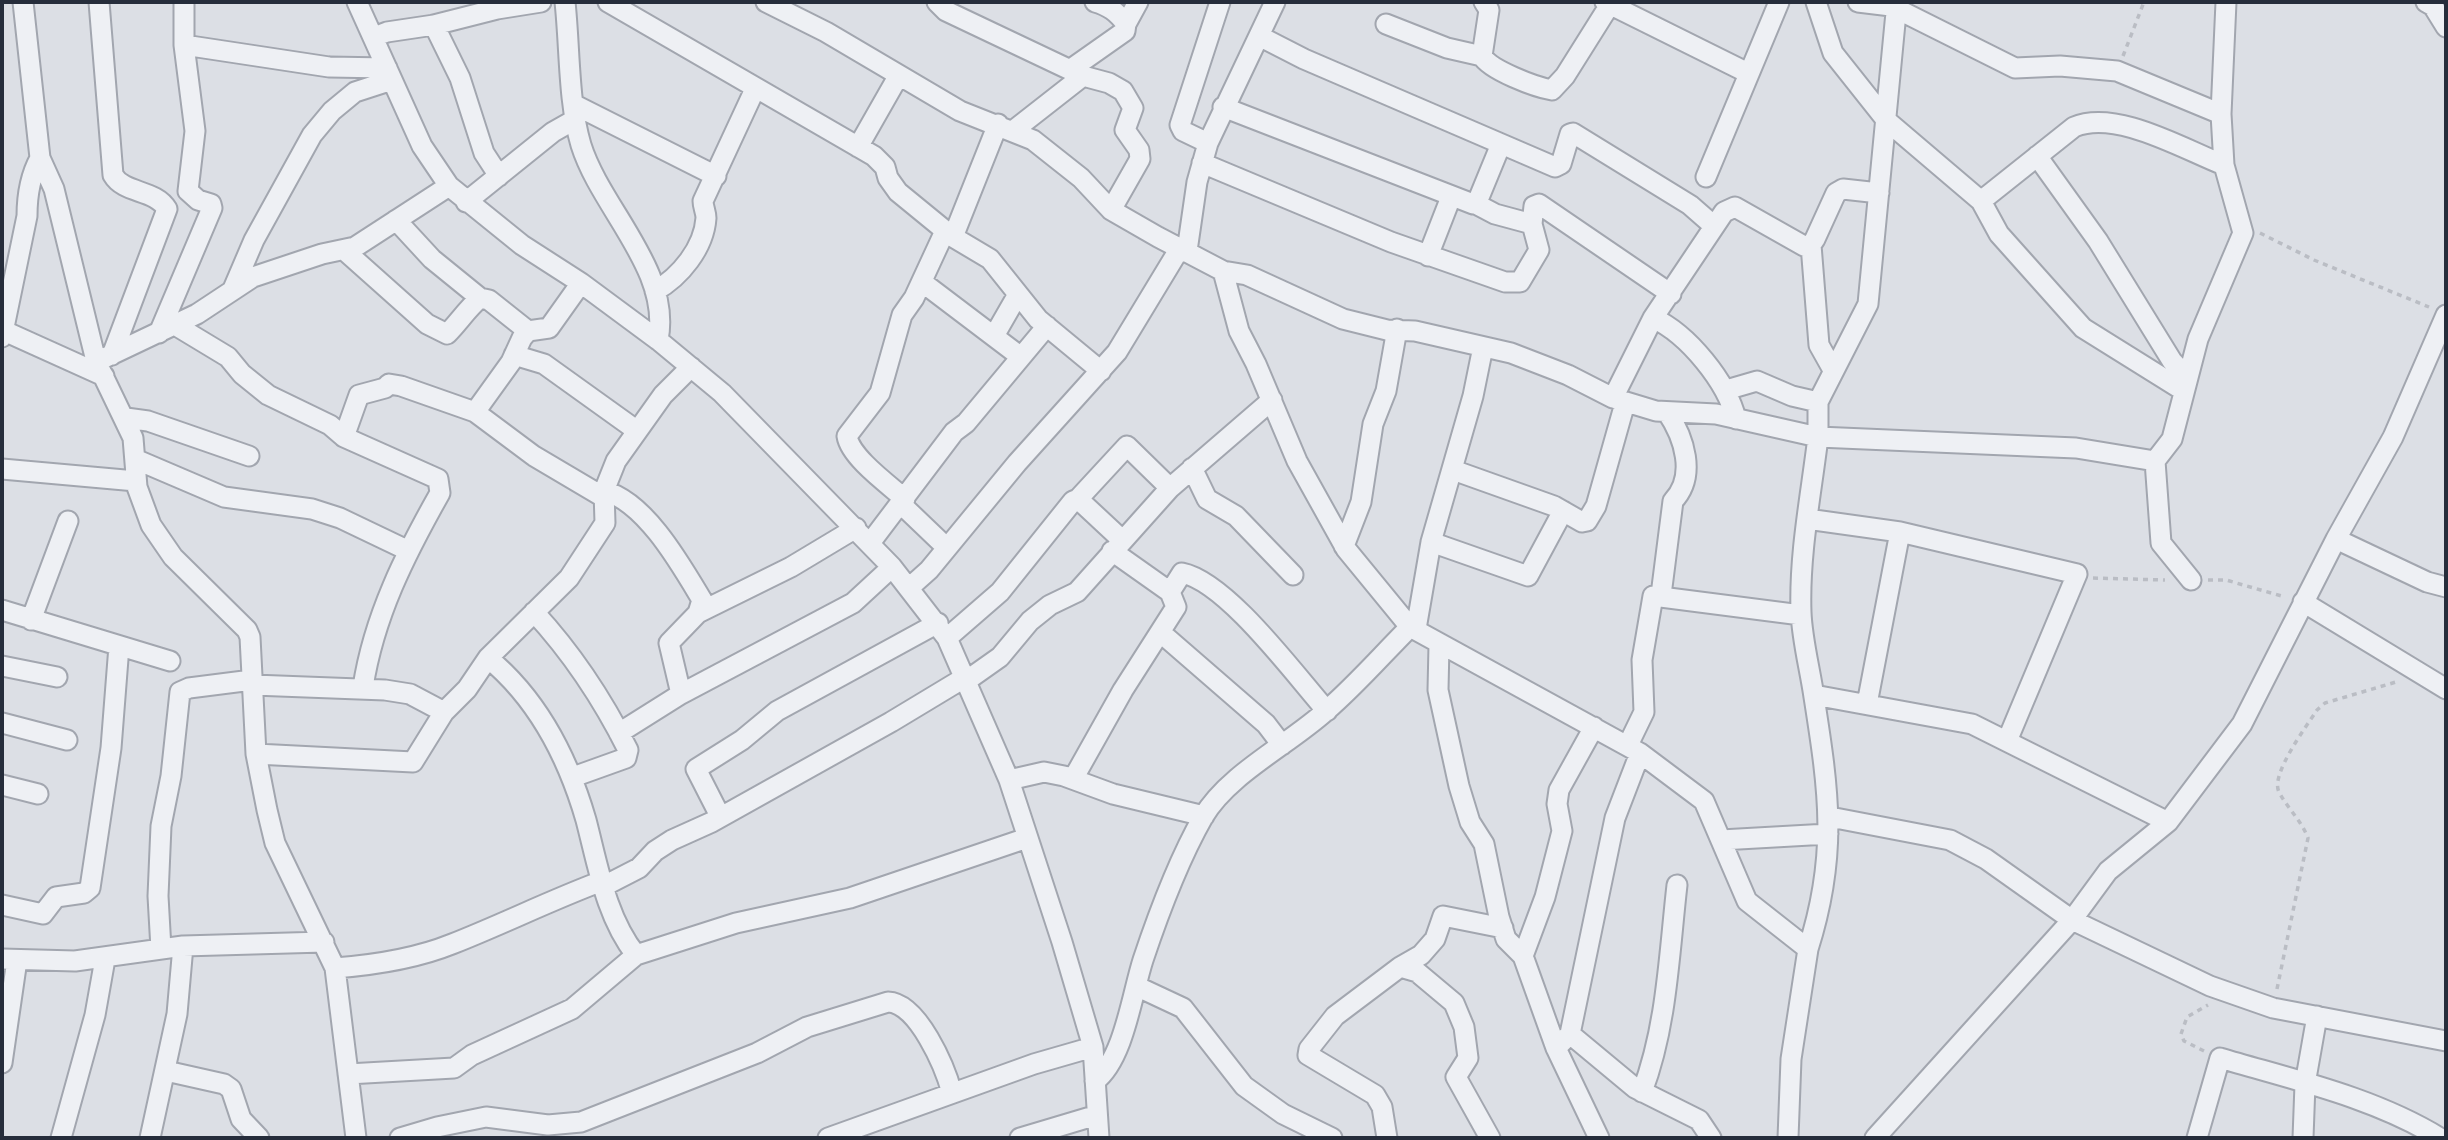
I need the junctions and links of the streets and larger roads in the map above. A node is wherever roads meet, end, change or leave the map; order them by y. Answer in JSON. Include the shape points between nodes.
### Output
{"nodes":[{"id":1,"x":23,"y":2,"type":"edge"},
{"id":2,"x":99,"y":2,"type":"edge"},
{"id":3,"x":184,"y":2,"type":"edge"},
{"id":4,"x":357,"y":2,"type":"edge"},
{"id":5,"x":541,"y":2,"type":"edge"},
{"id":6,"x":565,"y":2,"type":"edge"},
{"id":7,"x":608,"y":2,"type":"edge"},
{"id":8,"x":937,"y":2,"type":"edge"},
{"id":9,"x":1095,"y":2,"type":"edge"},
{"id":10,"x":1138,"y":2,"type":"edge"},
{"id":11,"x":1220,"y":2,"type":"edge"},
{"id":12,"x":1275,"y":2,"type":"edge"},
{"id":13,"x":1485,"y":2,"type":"edge"},
{"id":14,"x":1779,"y":2,"type":"edge"},
{"id":15,"x":1816,"y":2,"type":"edge"},
{"id":16,"x":1858,"y":2,"type":"edge"},
{"id":17,"x":2226,"y":2,"type":"edge"},
{"id":18,"x":2426,"y":2,"type":"edge"},
{"id":19,"x":773,"y":4,"type":"edge"},
{"id":20,"x":1607,"y":4,"type":"edge"},
{"id":21,"x":1897,"y":6,"type":"edge"},
{"id":22,"x":1126,"y":24,"type":"junction"},
{"id":23,"x":1386,"y":24,"type":"dead end"},
{"id":24,"x":434,"y":25,"type":"junction"},
{"id":25,"x":2446,"y":27,"type":"edge"},
{"id":26,"x":374,"y":37,"type":"junction"},
{"id":27,"x":1261,"y":37,"type":"junction"},
{"id":28,"x":184,"y":46,"type":"junction"},
{"id":29,"x":1482,"y":56,"type":"junction"},
{"id":30,"x":1077,"y":73,"type":"junction"},
{"id":31,"x":1748,"y":73,"type":"junction"},
{"id":32,"x":389,"y":74,"type":"junction"},
{"id":33,"x":899,"y":75,"type":"junction"},
{"id":34,"x":755,"y":89,"type":"junction"},
{"id":35,"x":1223,"y":107,"type":"junction"},
{"id":36,"x":576,"y":112,"type":"junction"},
{"id":37,"x":2221,"y":114,"type":"junction"},
{"id":38,"x":1887,"y":121,"type":"junction"},
{"id":39,"x":1006,"y":127,"type":"junction"},
{"id":40,"x":1208,"y":143,"type":"junction"},
{"id":41,"x":1501,"y":144,"type":"junction"},
{"id":42,"x":858,"y":148,"type":"junction"},
{"id":43,"x":2037,"y":156,"type":"junction"},
{"id":44,"x":40,"y":158,"type":"junction"},
{"id":45,"x":1202,"y":163,"type":"junction"},
{"id":46,"x":2224,"y":166,"type":"junction"},
{"id":47,"x":499,"y":176,"type":"junction"},
{"id":48,"x":716,"y":176,"type":"junction"},
{"id":49,"x":1706,"y":177,"type":"dead end"},
{"id":50,"x":449,"y":186,"type":"junction"},
{"id":51,"x":1879,"y":193,"type":"junction"},
{"id":52,"x":1451,"y":197,"type":"junction"},
{"id":53,"x":1981,"y":201,"type":"junction"},
{"id":54,"x":466,"y":202,"type":"junction"},
{"id":55,"x":1476,"y":204,"type":"junction"},
{"id":56,"x":1111,"y":210,"type":"junction"},
{"id":57,"x":396,"y":220,"type":"junction"},
{"id":58,"x":1532,"y":224,"type":"junction"},
{"id":59,"x":1714,"y":226,"type":"junction"},
{"id":60,"x":949,"y":234,"type":"junction"},
{"id":61,"x":1811,"y":245,"type":"junction"},
{"id":62,"x":344,"y":250,"type":"junction"},
{"id":63,"x":1184,"y":250,"type":"junction"},
{"id":64,"x":1428,"y":256,"type":"junction"},
{"id":65,"x":1223,"y":271,"type":"junction"},
{"id":66,"x":922,"y":282,"type":"junction"},
{"id":67,"x":581,"y":283,"type":"junction"},
{"id":68,"x":233,"y":289,"type":"junction"},
{"id":69,"x":655,"y":290,"type":"junction"},
{"id":70,"x":1671,"y":294,"type":"junction"},
{"id":71,"x":1017,"y":296,"type":"junction"},
{"id":72,"x":480,"y":298,"type":"junction"},
{"id":73,"x":2441,"y":312,"type":"edge"},
{"id":74,"x":1653,"y":318,"type":"junction"},
{"id":75,"x":1047,"y":326,"type":"junction"},
{"id":76,"x":167,"y":329,"type":"junction"},
{"id":77,"x":1397,"y":330,"type":"junction"},
{"id":78,"x":528,"y":331,"type":"junction"},
{"id":79,"x":2,"y":333,"type":"edge"},
{"id":80,"x":994,"y":337,"type":"junction"},
{"id":81,"x":658,"y":340,"type":"junction"},
{"id":82,"x":1483,"y":347,"type":"junction"},
{"id":83,"x":514,"y":355,"type":"junction"},
{"id":84,"x":1021,"y":357,"type":"junction"},
{"id":85,"x":104,"y":364,"type":"junction"},
{"id":86,"x":691,"y":367,"type":"junction"},
{"id":87,"x":1833,"y":370,"type":"junction"},
{"id":88,"x":1101,"y":371,"type":"junction"},
{"id":89,"x":2186,"y":384,"type":"junction"},
{"id":90,"x":1726,"y":390,"type":"junction"},
{"id":91,"x":1272,"y":400,"type":"junction"},
{"id":92,"x":1619,"y":400,"type":"junction"},
{"id":93,"x":1818,"y":402,"type":"junction"},
{"id":94,"x":475,"y":412,"type":"junction"},
{"id":95,"x":1667,"y":412,"type":"junction"},
{"id":96,"x":126,"y":418,"type":"junction"},
{"id":97,"x":1736,"y":419,"type":"junction"},
{"id":98,"x":635,"y":430,"type":"junction"},
{"id":99,"x":344,"y":437,"type":"junction"},
{"id":100,"x":1818,"y":437,"type":"junction"},
{"id":101,"x":249,"y":456,"type":"dead end"},
{"id":102,"x":135,"y":459,"type":"junction"},
{"id":103,"x":2155,"y":461,"type":"junction"},
{"id":104,"x":1192,"y":468,"type":"junction"},
{"id":105,"x":2,"y":469,"type":"edge"},
{"id":106,"x":1452,"y":470,"type":"junction"},
{"id":107,"x":136,"y":481,"type":"junction"},
{"id":108,"x":1170,"y":488,"type":"junction"},
{"id":109,"x":604,"y":495,"type":"junction"},
{"id":110,"x":1079,"y":499,"type":"junction"},
{"id":111,"x":903,"y":502,"type":"junction"},
{"id":112,"x":1563,"y":512,"type":"junction"},
{"id":113,"x":1807,"y":519,"type":"junction"},
{"id":114,"x":68,"y":521,"type":"dead end"},
{"id":115,"x":1900,"y":532,"type":"junction"},
{"id":116,"x":863,"y":535,"type":"junction"},
{"id":117,"x":2336,"y":539,"type":"junction"},
{"id":118,"x":1431,"y":542,"type":"junction"},
{"id":119,"x":1117,"y":545,"type":"junction"},
{"id":120,"x":1344,"y":546,"type":"junction"},
{"id":121,"x":947,"y":548,"type":"junction"},
{"id":122,"x":409,"y":551,"type":"junction"},
{"id":123,"x":892,"y":567,"type":"junction"},
{"id":124,"x":1293,"y":575,"type":"dead end"},
{"id":125,"x":2191,"y":580,"type":"dead end"},
{"id":126,"x":911,"y":587,"type":"junction"},
{"id":127,"x":2446,"y":587,"type":"edge"},
{"id":128,"x":1170,"y":592,"type":"junction"},
{"id":129,"x":1661,"y":595,"type":"junction"},
{"id":130,"x":2303,"y":602,"type":"junction"},
{"id":131,"x":2,"y":610,"type":"edge"},
{"id":132,"x":534,"y":612,"type":"junction"},
{"id":133,"x":698,"y":613,"type":"junction"},
{"id":134,"x":1801,"y":615,"type":"junction"},
{"id":135,"x":32,"y":620,"type":"junction"},
{"id":136,"x":1413,"y":628,"type":"junction"},
{"id":137,"x":942,"y":631,"type":"junction"},
{"id":138,"x":1160,"y":632,"type":"junction"},
{"id":139,"x":1439,"y":645,"type":"junction"},
{"id":140,"x":119,"y":646,"type":"junction"},
{"id":141,"x":488,"y":658,"type":"junction"},
{"id":142,"x":170,"y":661,"type":"dead end"},
{"id":143,"x":2,"y":666,"type":"edge"},
{"id":144,"x":57,"y":677,"type":"dead end"},
{"id":145,"x":965,"y":679,"type":"junction"},
{"id":146,"x":252,"y":682,"type":"junction"},
{"id":147,"x":2438,"y":682,"type":"edge"},
{"id":148,"x":363,"y":687,"type":"junction"},
{"id":149,"x":681,"y":694,"type":"junction"},
{"id":150,"x":1814,"y":695,"type":"junction"},
{"id":151,"x":1867,"y":704,"type":"junction"},
{"id":152,"x":1327,"y":711,"type":"junction"},
{"id":153,"x":444,"y":712,"type":"junction"},
{"id":154,"x":2,"y":723,"type":"edge"},
{"id":155,"x":1594,"y":727,"type":"junction"},
{"id":156,"x":620,"y":733,"type":"junction"},
{"id":157,"x":66,"y":740,"type":"dead end"},
{"id":158,"x":2007,"y":741,"type":"junction"},
{"id":159,"x":1282,"y":746,"type":"junction"},
{"id":160,"x":1634,"y":749,"type":"junction"},
{"id":161,"x":256,"y":754,"type":"junction"},
{"id":162,"x":573,"y":777,"type":"junction"},
{"id":163,"x":1073,"y":779,"type":"junction"},
{"id":164,"x":1009,"y":780,"type":"junction"},
{"id":165,"x":2,"y":785,"type":"edge"},
{"id":166,"x":38,"y":794,"type":"dead end"},
{"id":167,"x":720,"y":816,"type":"junction"},
{"id":168,"x":1204,"y":816,"type":"junction"},
{"id":169,"x":2168,"y":822,"type":"junction"},
{"id":170,"x":1829,"y":826,"type":"junction"},
{"id":171,"x":1027,"y":838,"type":"junction"},
{"id":172,"x":1721,"y":840,"type":"junction"},
{"id":173,"x":603,"y":883,"type":"junction"},
{"id":174,"x":1677,"y":885,"type":"dead end"},
{"id":175,"x":2,"y":905,"type":"edge"},
{"id":176,"x":2072,"y":920,"type":"junction"},
{"id":177,"x":1503,"y":928,"type":"junction"},
{"id":178,"x":324,"y":942,"type":"junction"},
{"id":179,"x":183,"y":946,"type":"junction"},
{"id":180,"x":161,"y":949,"type":"junction"},
{"id":181,"x":1808,"y":949,"type":"junction"},
{"id":182,"x":636,"y":955,"type":"junction"},
{"id":183,"x":1523,"y":956,"type":"junction"},
{"id":184,"x":10,"y":959,"type":"edge"},
{"id":185,"x":105,"y":959,"type":"junction"},
{"id":186,"x":1400,"y":967,"type":"junction"},
{"id":187,"x":335,"y":968,"type":"junction"},
{"id":188,"x":1136,"y":986,"type":"junction"},
{"id":189,"x":2317,"y":1016,"type":"junction"},
{"id":190,"x":1563,"y":1041,"type":"junction"},
{"id":191,"x":2446,"y":1041,"type":"edge"},
{"id":192,"x":1093,"y":1046,"type":"junction"},
{"id":193,"x":2,"y":1063,"type":"edge"},
{"id":194,"x":166,"y":1071,"type":"junction"},
{"id":195,"x":348,"y":1074,"type":"junction"},
{"id":196,"x":1095,"y":1081,"type":"junction"},
{"id":197,"x":2305,"y":1084,"type":"junction"},
{"id":198,"x":1642,"y":1092,"type":"junction"},
{"id":199,"x":952,"y":1093,"type":"junction"},
{"id":200,"x":1097,"y":1115,"type":"junction"},
{"id":201,"x":61,"y":1138,"type":"edge"},
{"id":202,"x":149,"y":1138,"type":"edge"},
{"id":203,"x":259,"y":1138,"type":"edge"},
{"id":204,"x":356,"y":1138,"type":"edge"},
{"id":205,"x":400,"y":1138,"type":"edge"},
{"id":206,"x":828,"y":1138,"type":"edge"},
{"id":207,"x":1020,"y":1138,"type":"edge"},
{"id":208,"x":1099,"y":1138,"type":"edge"},
{"id":209,"x":1332,"y":1138,"type":"edge"},
{"id":210,"x":1387,"y":1138,"type":"edge"},
{"id":211,"x":1490,"y":1138,"type":"edge"},
{"id":212,"x":1599,"y":1138,"type":"edge"},
{"id":213,"x":1711,"y":1138,"type":"edge"},
{"id":214,"x":1788,"y":1138,"type":"edge"},
{"id":215,"x":1875,"y":1138,"type":"edge"},
{"id":216,"x":2197,"y":1138,"type":"edge"},
{"id":217,"x":2303,"y":1138,"type":"edge"},
{"id":218,"x":2440,"y":1138,"type":"edge"}],
"edges":[{"from":1,"to":44,"type":"street"},
{"from":2,"to":85,"type":"street","via":[[114,175],[118,182],[158,199],[167,209]]},
{"from":3,"to":28,"type":"street"},
{"from":4,"to":26,"type":"street"},
{"from":5,"to":24,"type":"street"},
{"from":6,"to":36,"type":"street"},
{"from":7,"to":34,"type":"street"},
{"from":8,"to":30,"type":"street","via":[[946,11]]},
{"from":9,"to":22,"type":"street","via":[[1108,5]]},
{"from":10,"to":22,"type":"street"},
{"from":11,"to":40,"type":"street","via":[[1180,125]]},
{"from":12,"to":27,"type":"street"},
{"from":13,"to":29,"type":"street","via":[[1489,10]]},
{"from":14,"to":31,"type":"street"},
{"from":15,"to":38,"type":"street","via":[[1833,53]]},
{"from":16,"to":21,"type":"street"},
{"from":17,"to":37,"type":"street"},
{"from":18,"to":25,"type":"street"},
{"from":19,"to":33,"type":"street"},
{"from":20,"to":29,"type":"street","via":[[1556,90],[1506,73]]},
{"from":20,"to":31,"type":"street"},
{"from":21,"to":37,"type":"street","via":[[2015,68],[2117,71]]},
{"from":21,"to":38,"type":"street"},
{"from":22,"to":30,"type":"street","via":[[1125,31]]},
{"from":23,"to":29,"type":"street"},
{"from":24,"to":26,"type":"street"},
{"from":24,"to":47,"type":"street","via":[[460,78],[484,153]]},
{"from":26,"to":32,"type":"street"},
{"from":27,"to":35,"type":"street"},
{"from":27,"to":41,"type":"street"},
{"from":28,"to":32,"type":"street"},
{"from":28,"to":76,"type":"street","via":[[195,131],[188,191],[212,208]]},
{"from":30,"to":39,"type":"street"},
{"from":30,"to":56,"type":"street","via":[[1123,91],[1133,108],[1125,130],[1140,159]]},
{"from":31,"to":49,"type":"street"},
{"from":32,"to":50,"type":"street","via":[[422,146]]},
{"from":32,"to":68,"type":"street","via":[[332,111],[312,135],[254,240]]},
{"from":33,"to":39,"type":"street","via":[[960,111]]},
{"from":33,"to":42,"type":"street"},
{"from":34,"to":42,"type":"street"},
{"from":34,"to":48,"type":"street"},
{"from":35,"to":40,"type":"street"},
{"from":35,"to":52,"type":"street"},
{"from":36,"to":47,"type":"street"},
{"from":36,"to":48,"type":"street"},
{"from":36,"to":69,"type":"street","via":[[581,145],[594,176],[643,260]]},
{"from":37,"to":46,"type":"street"},
{"from":38,"to":51,"type":"street"},
{"from":38,"to":53,"type":"street"},
{"from":39,"to":56,"type":"street","via":[[1046,148]]},
{"from":39,"to":60,"type":"street"},
{"from":40,"to":45,"type":"street"},
{"from":41,"to":55,"type":"street"},
{"from":41,"to":59,"type":"street","via":[[1559,167],[1573,133],[1690,205]]},
{"from":42,"to":60,"type":"street","via":[[874,156],[898,192]]},
{"from":43,"to":46,"type":"street","via":[[2084,122],[2114,122]]},
{"from":43,"to":53,"type":"street"},
{"from":43,"to":89,"type":"street","via":[[2087,225]]},
{"from":44,"to":79,"type":"street","via":[[27,198]]},
{"from":44,"to":85,"type":"street","via":[[54,189]]},
{"from":45,"to":63,"type":"street"},
{"from":45,"to":64,"type":"street"},
{"from":46,"to":89,"type":"street","via":[[2242,223],[2241,241],[2198,339]]},
{"from":47,"to":54,"type":"street"},
{"from":48,"to":69,"type":"street","via":[[703,201],[705,221],[689,259],[671,282]]},
{"from":50,"to":54,"type":"street"},
{"from":50,"to":57,"type":"street"},
{"from":51,"to":61,"type":"street","via":[[1843,189],[1836,193]]},
{"from":51,"to":87,"type":"street","via":[[1868,304]]},
{"from":52,"to":55,"type":"street"},
{"from":52,"to":64,"type":"street"},
{"from":53,"to":89,"type":"street","via":[[1999,234],[2083,328]]},
{"from":54,"to":67,"type":"street"},
{"from":55,"to":58,"type":"street"},
{"from":56,"to":63,"type":"street"},
{"from":57,"to":62,"type":"street"},
{"from":57,"to":72,"type":"street","via":[[432,259]]},
{"from":58,"to":64,"type":"street","via":[[1539,250],[1520,282],[1504,282]]},
{"from":58,"to":70,"type":"street","via":[[1534,206],[1539,204]]},
{"from":59,"to":61,"type":"street","via":[[1724,212],[1735,207],[1804,246]]},
{"from":59,"to":70,"type":"street"},
{"from":60,"to":66,"type":"street"},
{"from":60,"to":71,"type":"street","via":[[990,259]]},
{"from":61,"to":87,"type":"street","via":[[1819,345]]},
{"from":62,"to":68,"type":"street","via":[[264,273]]},
{"from":62,"to":72,"type":"street","via":[[427,324],[447,334]]},
{"from":63,"to":65,"type":"street"},
{"from":63,"to":88,"type":"street"},
{"from":65,"to":77,"type":"street","via":[[1247,275],[1343,319]]},
{"from":65,"to":91,"type":"street","via":[[1239,331]]},
{"from":66,"to":80,"type":"street"},
{"from":66,"to":111,"type":"street","via":[[902,315],[880,393],[847,436],[867,466]]},
{"from":67,"to":78,"type":"street","via":[[549,328]]},
{"from":67,"to":81,"type":"street"},
{"from":68,"to":76,"type":"street"},
{"from":69,"to":81,"type":"street","via":[[661,326]]},
{"from":70,"to":74,"type":"street"},
{"from":71,"to":75,"type":"street"},
{"from":71,"to":80,"type":"street"},
{"from":72,"to":78,"type":"street"},
{"from":73,"to":117,"type":"street","via":[[2393,438]]},
{"from":74,"to":90,"type":"street","via":[[1678,331]]},
{"from":74,"to":92,"type":"street"},
{"from":75,"to":84,"type":"street"},
{"from":75,"to":88,"type":"street"},
{"from":76,"to":85,"type":"street"},
{"from":76,"to":99,"type":"street","via":[[228,357],[268,394],[330,425]]},
{"from":77,"to":82,"type":"street"},
{"from":77,"to":120,"type":"street","via":[[1386,391],[1373,424],[1361,502]]},
{"from":78,"to":83,"type":"street"},
{"from":79,"to":85,"type":"street"},
{"from":80,"to":84,"type":"street"},
{"from":81,"to":86,"type":"street"},
{"from":82,"to":92,"type":"street","via":[[1532,359]]},
{"from":82,"to":106,"type":"street"},
{"from":83,"to":94,"type":"street"},
{"from":83,"to":98,"type":"street","via":[[544,364]]},
{"from":84,"to":111,"type":"street","via":[[954,432]]},
{"from":85,"to":96,"type":"street"},
{"from":86,"to":98,"type":"street"},
{"from":86,"to":116,"type":"street"},
{"from":87,"to":93,"type":"street"},
{"from":88,"to":121,"type":"street"},
{"from":89,"to":103,"type":"street","via":[[2172,439]]},
{"from":90,"to":93,"type":"street","via":[[1757,381]]},
{"from":90,"to":97,"type":"street"},
{"from":91,"to":104,"type":"street"},
{"from":91,"to":120,"type":"street","via":[[1297,461]]},
{"from":92,"to":95,"type":"street"},
{"from":92,"to":112,"type":"street","via":[[1596,506],[1587,521]]},
{"from":93,"to":100,"type":"street"},
{"from":94,"to":99,"type":"street","via":[[389,384],[359,395]]},
{"from":94,"to":109,"type":"street","via":[[534,456]]},
{"from":95,"to":97,"type":"street"},
{"from":95,"to":129,"type":"street","via":[[1686,448],[1681,494],[1673,502]]},
{"from":96,"to":101,"type":"street","via":[[148,421]]},
{"from":96,"to":102,"type":"street","via":[[134,438]]},
{"from":97,"to":100,"type":"street"},
{"from":98,"to":109,"type":"street","via":[[616,461]]},
{"from":99,"to":122,"type":"street","via":[[438,479],[440,494]]},
{"from":100,"to":103,"type":"street","via":[[2076,449]]},
{"from":100,"to":113,"type":"street"},
{"from":102,"to":107,"type":"street"},
{"from":102,"to":122,"type":"street","via":[[224,497],[312,509],[340,518]]},
{"from":103,"to":125,"type":"street","via":[[2161,543]]},
{"from":104,"to":108,"type":"street"},
{"from":104,"to":124,"type":"street","via":[[1207,499],[1236,516]]},
{"from":105,"to":107,"type":"street"},
{"from":106,"to":112,"type":"street"},
{"from":106,"to":118,"type":"street"},
{"from":107,"to":146,"type":"street","via":[[151,525],[173,557],[247,630]]},
{"from":108,"to":110,"type":"street","via":[[1127,446]]},
{"from":108,"to":119,"type":"street"},
{"from":109,"to":132,"type":"street","via":[[605,523],[569,578]]},
{"from":109,"to":133,"type":"street","via":[[631,503],[675,554],[702,600]]},
{"from":110,"to":119,"type":"street"},
{"from":110,"to":137,"type":"street","via":[[1070,503],[1000,593]]},
{"from":111,"to":116,"type":"street"},
{"from":111,"to":121,"type":"street"},
{"from":112,"to":118,"type":"street","via":[[1528,576]]},
{"from":113,"to":115,"type":"street"},
{"from":113,"to":134,"type":"street"},
{"from":114,"to":135,"type":"street"},
{"from":115,"to":151,"type":"street"},
{"from":115,"to":158,"type":"street","via":[[2077,574]]},
{"from":116,"to":123,"type":"street"},
{"from":116,"to":133,"type":"street"},
{"from":117,"to":127,"type":"street"},
{"from":117,"to":130,"type":"street"},
{"from":118,"to":136,"type":"street"},
{"from":119,"to":128,"type":"street"},
{"from":119,"to":145,"type":"street","via":[[1077,592],[1050,605],[1000,657]]},
{"from":120,"to":136,"type":"street"},
{"from":121,"to":126,"type":"street"},
{"from":122,"to":148,"type":"street","via":[[374,629]]},
{"from":123,"to":126,"type":"street"},
{"from":123,"to":149,"type":"street","via":[[853,603]]},
{"from":126,"to":137,"type":"street"},
{"from":128,"to":138,"type":"street","via":[[1176,607]]},
{"from":128,"to":152,"type":"street","via":[[1182,573],[1200,579],[1265,638]]},
{"from":129,"to":134,"type":"street"},
{"from":129,"to":160,"type":"street","via":[[1653,596],[1642,660],[1644,712]]},
{"from":130,"to":147,"type":"street"},
{"from":130,"to":169,"type":"street","via":[[2242,724]]},
{"from":131,"to":135,"type":"street"},
{"from":132,"to":141,"type":"street"},
{"from":132,"to":156,"type":"street"},
{"from":133,"to":149,"type":"street","via":[[669,643]]},
{"from":134,"to":150,"type":"street"},
{"from":135,"to":140,"type":"street"},
{"from":136,"to":139,"type":"street"},
{"from":136,"to":152,"type":"street"},
{"from":137,"to":145,"type":"street"},
{"from":137,"to":167,"type":"street","via":[[777,711],[696,769]]},
{"from":138,"to":159,"type":"street","via":[[1266,724]]},
{"from":138,"to":163,"type":"street"},
{"from":139,"to":155,"type":"street"},
{"from":139,"to":177,"type":"street","via":[[1438,690],[1459,786],[1470,822],[1484,844]]},
{"from":140,"to":142,"type":"street"},
{"from":140,"to":175,"type":"street","via":[[90,888],[56,897],[43,915]]},
{"from":141,"to":153,"type":"street"},
{"from":141,"to":162,"type":"street","via":[[513,678],[536,708]]},
{"from":143,"to":144,"type":"street"},
{"from":145,"to":164,"type":"street"},
{"from":145,"to":167,"type":"street"},
{"from":146,"to":148,"type":"street"},
{"from":146,"to":161,"type":"street"},
{"from":146,"to":180,"type":"street","via":[[180,692],[160,826]]},
{"from":148,"to":153,"type":"street","via":[[410,694]]},
{"from":149,"to":156,"type":"street"},
{"from":150,"to":151,"type":"street"},
{"from":150,"to":170,"type":"street"},
{"from":151,"to":158,"type":"street","via":[[1972,724]]},
{"from":152,"to":159,"type":"street"},
{"from":153,"to":161,"type":"street","via":[[413,761]]},
{"from":154,"to":157,"type":"street"},
{"from":155,"to":160,"type":"street"},
{"from":155,"to":183,"type":"street","via":[[1559,790],[1562,831]]},
{"from":156,"to":162,"type":"street","via":[[628,750],[626,758]]},
{"from":158,"to":169,"type":"street"},
{"from":159,"to":168,"type":"street","via":[[1232,785]]},
{"from":160,"to":172,"type":"street","via":[[1704,801]]},
{"from":160,"to":190,"type":"street"},
{"from":161,"to":178,"type":"street","via":[[275,843]]},
{"from":162,"to":173,"type":"street"},
{"from":163,"to":164,"type":"street","via":[[1044,772]]},
{"from":163,"to":168,"type":"street","via":[[1113,794]]},
{"from":164,"to":171,"type":"street"},
{"from":165,"to":166,"type":"street"},
{"from":167,"to":173,"type":"street","via":[[655,850],[639,868]]},
{"from":168,"to":188,"type":"street"},
{"from":169,"to":176,"type":"street","via":[[2108,872]]},
{"from":170,"to":172,"type":"street"},
{"from":170,"to":176,"type":"street","via":[[1950,840],[1986,859]]},
{"from":170,"to":181,"type":"street","via":[[1824,894]]},
{"from":171,"to":182,"type":"street","via":[[850,898],[736,923]]},
{"from":171,"to":192,"type":"street"},
{"from":172,"to":181,"type":"street","via":[[1747,901]]},
{"from":173,"to":182,"type":"street","via":[[619,928]]},
{"from":173,"to":187,"type":"street","via":[[533,907],[450,945],[379,964]]},
{"from":174,"to":198,"type":"street","via":[[1659,1036]]},
{"from":176,"to":189,"type":"street","via":[[2210,986],[2273,1008]]},
{"from":176,"to":215,"type":"street"},
{"from":177,"to":183,"type":"street","via":[[1506,939]]},
{"from":177,"to":186,"type":"street","via":[[1443,916],[1430,946]]},
{"from":178,"to":179,"type":"street"},
{"from":178,"to":187,"type":"street"},
{"from":179,"to":180,"type":"street"},
{"from":179,"to":194,"type":"street"},
{"from":180,"to":185,"type":"street"},
{"from":181,"to":214,"type":"street","via":[[1791,1059]]},
{"from":182,"to":195,"type":"street","via":[[572,1009],[472,1055],[454,1068]]},
{"from":183,"to":190,"type":"street"},
{"from":184,"to":185,"type":"street"},
{"from":184,"to":193,"type":"street"},
{"from":185,"to":201,"type":"street","via":[[95,1015]]},
{"from":186,"to":210,"type":"street","via":[[1335,1016],[1308,1055],[1375,1095],[1382,1107]]},
{"from":186,"to":211,"type":"street","via":[[1417,972],[1454,1003],[1464,1027],[1468,1059],[1456,1077]]},
{"from":187,"to":195,"type":"street"},
{"from":188,"to":196,"type":"street","via":[[1114,1056]]},
{"from":188,"to":209,"type":"street","via":[[1183,1008],[1244,1086],[1283,1114]]},
{"from":189,"to":191,"type":"street"},
{"from":189,"to":197,"type":"street"},
{"from":190,"to":198,"type":"street"},
{"from":190,"to":212,"type":"street"},
{"from":192,"to":196,"type":"street"},
{"from":192,"to":199,"type":"street"},
{"from":194,"to":202,"type":"street"},
{"from":194,"to":203,"type":"street","via":[[225,1084],[241,1119]]},
{"from":195,"to":204,"type":"street"},
{"from":196,"to":200,"type":"street"},
{"from":197,"to":216,"type":"street","via":[[2220,1058]]},
{"from":197,"to":217,"type":"street"},
{"from":197,"to":218,"type":"street","via":[[2367,1102]]},
{"from":198,"to":213,"type":"street","via":[[1699,1120]]},
{"from":199,"to":205,"type":"street","via":[[912,1013],[888,1002],[807,1027],[757,1053],[581,1122],[548,1125],[486,1117]]},
{"from":199,"to":206,"type":"street"},
{"from":200,"to":207,"type":"street"},
{"from":200,"to":208,"type":"street"}]}
